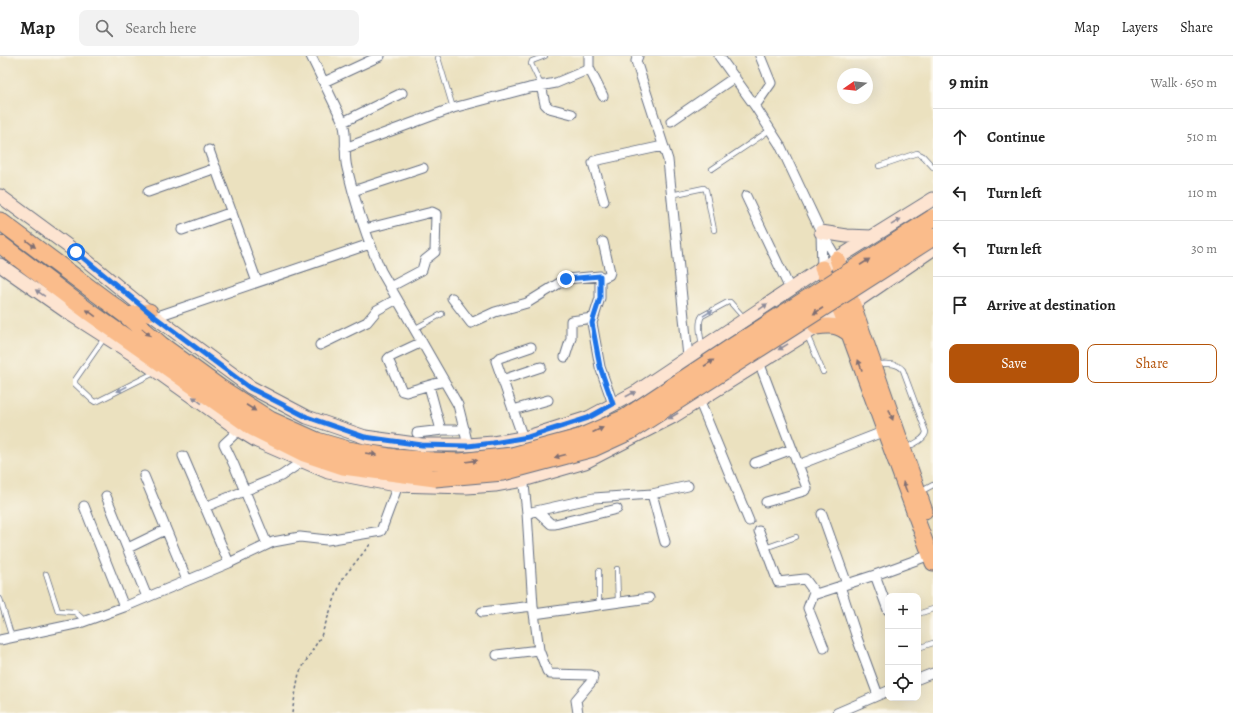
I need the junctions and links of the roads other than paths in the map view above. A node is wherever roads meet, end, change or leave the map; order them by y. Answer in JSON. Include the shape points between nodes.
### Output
{"nodes":[{"id":1,"x":311,"y":56,"type":"edge"},
{"id":2,"x":380,"y":56,"type":"edge"},
{"id":3,"x":545,"y":56,"type":"edge"},
{"id":4,"x":589,"y":56,"type":"edge"},
{"id":5,"x":637,"y":56,"type":"edge"},
{"id":6,"x":719,"y":56,"type":"edge"},
{"id":7,"x":760,"y":56,"type":"edge"},
{"id":8,"x":438,"y":58,"type":"dead end"},
{"id":9,"x":590,"y":68,"type":"junction"},
{"id":10,"x":734,"y":77,"type":"junction"},
{"id":11,"x":324,"y":82,"type":"junction"},
{"id":12,"x":541,"y":85,"type":"junction"},
{"id":13,"x":402,"y":93,"type":"dead end"},
{"id":14,"x":603,"y":96,"type":"dead end"},
{"id":15,"x":755,"y":106,"type":"junction"},
{"id":16,"x":453,"y":108,"type":"junction"},
{"id":17,"x":572,"y":114,"type":"dead end"},
{"id":18,"x":671,"y":121,"type":"dead end"},
{"id":19,"x":343,"y":122,"type":"junction"},
{"id":20,"x":770,"y":130,"type":"junction"},
{"id":21,"x":663,"y":146,"type":"junction"},
{"id":22,"x":345,"y":148,"type":"junction"},
{"id":23,"x":210,"y":150,"type":"dead end"},
{"id":24,"x":879,"y":166,"type":"dead end"},
{"id":25,"x":933,"y":167,"type":"edge"},
{"id":26,"x":216,"y":168,"type":"junction"},
{"id":27,"x":423,"y":168,"type":"dead end"},
{"id":28,"x":712,"y":169,"type":"dead end"},
{"id":29,"x":353,"y":191,"type":"junction"},
{"id":30,"x":148,"y":192,"type":"dead end"},
{"id":31,"x":671,"y":194,"type":"junction"},
{"id":32,"x":0,"y":196,"type":"edge"},
{"id":33,"x":746,"y":196,"type":"dead end"},
{"id":34,"x":933,"y":199,"type":"edge"},
{"id":35,"x":604,"y":201,"type":"dead end"},
{"id":36,"x":232,"y":212,"type":"junction"},
{"id":37,"x":933,"y":218,"type":"edge"},
{"id":38,"x":0,"y":221,"type":"edge"},
{"id":39,"x":365,"y":229,"type":"junction"},
{"id":40,"x":182,"y":230,"type":"dead end"},
{"id":41,"x":714,"y":230,"type":"dead end"},
{"id":42,"x":821,"y":232,"type":"junction"},
{"id":43,"x":872,"y":237,"type":"junction"},
{"id":44,"x":933,"y":237,"type":"edge"},
{"id":45,"x":603,"y":242,"type":"dead end"},
{"id":46,"x":0,"y":244,"type":"edge"},
{"id":47,"x":370,"y":244,"type":"junction"},
{"id":48,"x":933,"y":249,"type":"edge"},
{"id":49,"x":837,"y":259,"type":"junction"},
{"id":50,"x":0,"y":265,"type":"edge"},
{"id":51,"x":822,"y":268,"type":"junction"},
{"id":52,"x":600,"y":279,"type":"junction"},
{"id":53,"x":257,"y":282,"type":"junction"},
{"id":54,"x":390,"y":287,"type":"junction"},
{"id":55,"x":790,"y":289,"type":"junction"},
{"id":56,"x":452,"y":298,"type":"dead end"},
{"id":57,"x":397,"y":299,"type":"junction"},
{"id":58,"x":847,"y":308,"type":"junction"},
{"id":59,"x":152,"y":314,"type":"junction"},
{"id":60,"x":442,"y":314,"type":"dead end"},
{"id":61,"x":127,"y":316,"type":"junction"},
{"id":62,"x":593,"y":318,"type":"junction"},
{"id":63,"x":745,"y":319,"type":"junction"},
{"id":64,"x":414,"y":329,"type":"junction"},
{"id":65,"x":812,"y":330,"type":"junction"},
{"id":66,"x":849,"y":334,"type":"junction"},
{"id":67,"x":106,"y":336,"type":"junction"},
{"id":68,"x":422,"y":342,"type":"junction"},
{"id":69,"x":129,"y":345,"type":"junction"},
{"id":70,"x":320,"y":345,"type":"dead end"},
{"id":71,"x":530,"y":347,"type":"dead end"},
{"id":72,"x":702,"y":348,"type":"junction"},
{"id":73,"x":565,"y":357,"type":"dead end"},
{"id":74,"x":688,"y":357,"type":"junction"},
{"id":75,"x":759,"y":362,"type":"junction"},
{"id":76,"x":874,"y":364,"type":"junction"},
{"id":77,"x":541,"y":367,"type":"dead end"},
{"id":78,"x":157,"y":371,"type":"junction"},
{"id":79,"x":823,"y":372,"type":"dead end"},
{"id":80,"x":502,"y":380,"type":"junction"},
{"id":81,"x":444,"y":381,"type":"junction"},
{"id":82,"x":429,"y":386,"type":"junction"},
{"id":83,"x":548,"y":400,"type":"dead end"},
{"id":84,"x":699,"y":400,"type":"junction"},
{"id":85,"x":613,"y":404,"type":"junction"},
{"id":86,"x":513,"y":410,"type":"junction"},
{"id":87,"x":239,"y":430,"type":"junction"},
{"id":88,"x":441,"y":430,"type":"junction"},
{"id":89,"x":465,"y":430,"type":"junction"},
{"id":90,"x":885,"y":431,"type":"junction"},
{"id":91,"x":417,"y":433,"type":"dead end"},
{"id":92,"x":520,"y":438,"type":"junction"},
{"id":93,"x":468,"y":446,"type":"junction"},
{"id":94,"x":903,"y":449,"type":"junction"},
{"id":95,"x":792,"y":450,"type":"junction"},
{"id":96,"x":183,"y":456,"type":"dead end"},
{"id":97,"x":303,"y":461,"type":"junction"},
{"id":98,"x":754,"y":464,"type":"dead end"},
{"id":99,"x":798,"y":465,"type":"junction"},
{"id":100,"x":434,"y":470,"type":"junction"},
{"id":101,"x":144,"y":476,"type":"dead end"},
{"id":102,"x":519,"y":480,"type":"junction"},
{"id":103,"x":398,"y":485,"type":"junction"},
{"id":104,"x":933,"y":485,"type":"edge"},
{"id":105,"x":688,"y":486,"type":"dead end"},
{"id":106,"x":245,"y":491,"type":"junction"},
{"id":107,"x":918,"y":493,"type":"junction"},
{"id":108,"x":652,"y":494,"type":"junction"},
{"id":109,"x":106,"y":496,"type":"dead end"},
{"id":110,"x":766,"y":502,"type":"dead end"},
{"id":111,"x":84,"y":506,"type":"dead end"},
{"id":112,"x":205,"y":507,"type":"junction"},
{"id":113,"x":617,"y":509,"type":"dead end"},
{"id":114,"x":537,"y":511,"type":"junction"},
{"id":115,"x":527,"y":513,"type":"junction"},
{"id":116,"x":822,"y":514,"type":"dead end"},
{"id":117,"x":748,"y":521,"type":"dead end"},
{"id":118,"x":165,"y":530,"type":"junction"},
{"id":119,"x":759,"y":531,"type":"dead end"},
{"id":120,"x":933,"y":534,"type":"edge"},
{"id":121,"x":796,"y":537,"type":"dead end"},
{"id":122,"x":665,"y":542,"type":"dead end"},
{"id":123,"x":267,"y":544,"type":"junction"},
{"id":124,"x":128,"y":548,"type":"junction"},
{"id":125,"x":765,"y":548,"type":"junction"},
{"id":126,"x":932,"y":559,"type":"edge"},
{"id":127,"x":229,"y":563,"type":"junction"},
{"id":128,"x":616,"y":569,"type":"dead end"},
{"id":129,"x":599,"y":571,"type":"dead end"},
{"id":130,"x":46,"y":574,"type":"dead end"},
{"id":131,"x":875,"y":575,"type":"junction"},
{"id":132,"x":187,"y":580,"type":"junction"},
{"id":133,"x":844,"y":585,"type":"junction"},
{"id":134,"x":814,"y":592,"type":"junction"},
{"id":135,"x":147,"y":597,"type":"junction"},
{"id":136,"x":649,"y":598,"type":"dead end"},
{"id":137,"x":0,"y":599,"type":"edge"},
{"id":138,"x":618,"y":602,"type":"junction"},
{"id":139,"x":885,"y":602,"type":"edge"},
{"id":140,"x":599,"y":605,"type":"junction"},
{"id":141,"x":124,"y":608,"type":"junction"},
{"id":142,"x":933,"y":609,"type":"edge"},
{"id":143,"x":534,"y":610,"type":"junction"},
{"id":144,"x":482,"y":612,"type":"dead end"},
{"id":145,"x":921,"y":613,"type":"edge"},
{"id":146,"x":85,"y":621,"type":"junction"},
{"id":147,"x":12,"y":638,"type":"junction"},
{"id":148,"x":0,"y":640,"type":"edge"},
{"id":149,"x":933,"y":643,"type":"edge"},
{"id":150,"x":921,"y":647,"type":"edge"},
{"id":151,"x":824,"y":648,"type":"dead end"},
{"id":152,"x":540,"y":650,"type":"junction"},
{"id":153,"x":497,"y":655,"type":"dead end"},
{"id":154,"x":933,"y":673,"type":"edge"},
{"id":155,"x":921,"y":678,"type":"edge"},
{"id":156,"x":885,"y":692,"type":"edge"},
{"id":157,"x":878,"y":695,"type":"junction"},
{"id":158,"x":578,"y":713,"type":"edge"},
{"id":159,"x":837,"y":713,"type":"edge"}],
"edges":[{"from":1,"to":11,"type":"street"},
{"from":2,"to":11,"type":"street"},
{"from":3,"to":12,"type":"lane","via":[[532,61],[531,64]]},
{"from":4,"to":9,"type":"street"},
{"from":5,"to":21,"type":"street","via":[[636,61]]},
{"from":6,"to":10,"type":"street"},
{"from":7,"to":15,"type":"street","via":[[771,83]]},
{"from":8,"to":16,"type":"lane"},
{"from":9,"to":12,"type":"street","via":[[559,82]]},
{"from":9,"to":14,"type":"street"},
{"from":10,"to":15,"type":"street"},
{"from":10,"to":18,"type":"street"},
{"from":11,"to":19,"type":"street"},
{"from":12,"to":16,"type":"street"},
{"from":12,"to":17,"type":"street","via":[[545,104],[549,108]]},
{"from":13,"to":19,"type":"street"},
{"from":15,"to":20,"type":"street"},
{"from":16,"to":22,"type":"street"},
{"from":19,"to":22,"type":"street"},
{"from":20,"to":28,"type":"lane"},
{"from":20,"to":42,"type":"street","via":[[780,145]]},
{"from":21,"to":31,"type":"street","via":[[668,160]]},
{"from":21,"to":35,"type":"street","via":[[594,161]]},
{"from":22,"to":29,"type":"street","via":[[346,167]]},
{"from":23,"to":26,"type":"street"},
{"from":24,"to":25,"type":"lane","via":[[917,154],[923,156]]},
{"from":26,"to":30,"type":"street"},
{"from":26,"to":36,"type":"street"},
{"from":27,"to":29,"type":"street"},
{"from":29,"to":39,"type":"street"},
{"from":31,"to":41,"type":"lane","via":[[704,188]]},
{"from":31,"to":74,"type":"street"},
{"from":32,"to":59,"type":"street","via":[[76,252]]},
{"from":33,"to":55,"type":"street"},
{"from":43,"to":34,"type":"street","one_way":true},
{"from":36,"to":40,"type":"street"},
{"from":36,"to":53,"type":"street"},
{"from":100,"to":37,"type":"highway","one_way":true,"bridge":true,"via":[[460,462],[512,456],[579,438],[625,418]]},
{"from":38,"to":61,"type":"highway","one_way":true},
{"from":39,"to":47,"type":"street"},
{"from":39,"to":54,"type":"street","via":[[432,212],[436,214],[435,252],[425,260],[422,270]]},
{"from":42,"to":43,"type":"street"},
{"from":42,"to":49,"type":"street"},
{"from":42,"to":51,"type":"street"},
{"from":43,"to":49,"type":"street"},
{"from":44,"to":100,"type":"highway","one_way":true,"bridge":true,"via":[[630,431],[593,448],[504,472]]},
{"from":45,"to":52,"type":"street","via":[[610,272]]},
{"from":69,"to":46,"type":"highway","one_way":true},
{"from":47,"to":53,"type":"street"},
{"from":47,"to":54,"type":"street"},
{"from":48,"to":58,"type":"street"},
{"from":49,"to":51,"type":"street"},
{"from":49,"to":58,"type":"main road"},
{"from":67,"to":50,"type":"street","one_way":true},
{"from":51,"to":55,"type":"street"},
{"from":51,"to":58,"type":"main road"},
{"from":52,"to":56,"type":"street","via":[[598,275],[566,279],[527,303],[495,312],[471,323]]},
{"from":52,"to":62,"type":"street","via":[[600,298]]},
{"from":53,"to":59,"type":"street"},
{"from":54,"to":57,"type":"street"},
{"from":63,"to":55,"type":"street","one_way":true},
{"from":57,"to":64,"type":"street"},
{"from":57,"to":70,"type":"street","via":[[377,310],[367,322]]},
{"from":58,"to":65,"type":"street"},
{"from":58,"to":66,"type":"main road"},
{"from":58,"to":76,"type":"main road"},
{"from":59,"to":61,"type":"highway"},
{"from":59,"to":93,"type":"street","via":[[250,388],[307,417],[365,437],[422,445]]},
{"from":60,"to":64,"type":"lane"},
{"from":61,"to":100,"type":"highway","one_way":true,"via":[[220,388],[270,420],[317,441],[348,450],[395,458]]},
{"from":62,"to":73,"type":"street","via":[[571,321],[571,338]]},
{"from":62,"to":85,"type":"street","via":[[599,363]]},
{"from":63,"to":72,"type":"street"},
{"from":72,"to":63,"type":"lane","one_way":true,"via":[[702,316],[730,302]]},
{"from":64,"to":68,"type":"street"},
{"from":65,"to":66,"type":"main road","via":[[829,325],[843,329]]},
{"from":65,"to":75,"type":"street","one_way":true},
{"from":65,"to":79,"type":"lane"},
{"from":90,"to":66,"type":"main road","one_way":true},
{"from":67,"to":69,"type":"street"},
{"from":78,"to":67,"type":"lane","one_way":true,"via":[[98,401],[92,400],[75,384],[75,380]]},
{"from":68,"to":81,"type":"street"},
{"from":68,"to":82,"type":"street","via":[[390,357],[388,362],[402,391]]},
{"from":69,"to":78,"type":"street"},
{"from":69,"to":100,"type":"highway","via":[[254,428],[304,453],[343,466]]},
{"from":71,"to":80,"type":"street","via":[[497,360]]},
{"from":72,"to":74,"type":"street"},
{"from":85,"to":74,"type":"street","one_way":true,"via":[[638,391]]},
{"from":75,"to":84,"type":"street"},
{"from":75,"to":95,"type":"street"},
{"from":76,"to":94,"type":"main road","one_way":true},
{"from":76,"to":94,"type":"lane","via":[[900,366],[926,432],[924,438]]},
{"from":77,"to":80,"type":"street"},
{"from":87,"to":78,"type":"street","one_way":true},
{"from":80,"to":86,"type":"street"},
{"from":81,"to":82,"type":"street"},
{"from":81,"to":89,"type":"street","via":[[458,405]]},
{"from":82,"to":88,"type":"street"},
{"from":83,"to":86,"type":"street"},
{"from":84,"to":102,"type":"street","one_way":true,"via":[[674,416],[585,462]]},
{"from":84,"to":117,"type":"street"},
{"from":85,"to":92,"type":"street","via":[[588,418]]},
{"from":86,"to":92,"type":"street"},
{"from":87,"to":97,"type":"street","via":[[257,441]]},
{"from":87,"to":106,"type":"street","via":[[224,444]]},
{"from":88,"to":89,"type":"street"},
{"from":88,"to":91,"type":"street"},
{"from":89,"to":93,"type":"street"},
{"from":90,"to":99,"type":"street"},
{"from":126,"to":90,"type":"main road","one_way":true},
{"from":92,"to":93,"type":"street"},
{"from":92,"to":102,"type":"street"},
{"from":94,"to":107,"type":"main road"},
{"from":95,"to":98,"type":"street"},
{"from":95,"to":99,"type":"street"},
{"from":96,"to":112,"type":"street"},
{"from":97,"to":103,"type":"street","via":[[328,472]]},
{"from":97,"to":106,"type":"street","via":[[281,476]]},
{"from":99,"to":110,"type":"street","via":[[807,488]]},
{"from":101,"to":118,"type":"street"},
{"from":102,"to":103,"type":"street","via":[[467,487]]},
{"from":102,"to":115,"type":"street"},
{"from":103,"to":123,"type":"street","via":[[381,531],[328,540],[300,537]]},
{"from":104,"to":107,"type":"lane"},
{"from":105,"to":108,"type":"street"},
{"from":106,"to":112,"type":"street"},
{"from":106,"to":123,"type":"street"},
{"from":107,"to":120,"type":"main road"},
{"from":108,"to":114,"type":"street","via":[[594,498]]},
{"from":108,"to":122,"type":"street"},
{"from":109,"to":124,"type":"street"},
{"from":111,"to":141,"type":"street"},
{"from":112,"to":127,"type":"street"},
{"from":113,"to":114,"type":"street","via":[[555,524],[551,524]]},
{"from":114,"to":115,"type":"street"},
{"from":115,"to":143,"type":"street"},
{"from":116,"to":133,"type":"street"},
{"from":118,"to":124,"type":"street"},
{"from":118,"to":132,"type":"street"},
{"from":119,"to":125,"type":"street"},
{"from":121,"to":125,"type":"lane"},
{"from":123,"to":127,"type":"street"},
{"from":124,"to":135,"type":"street"},
{"from":125,"to":134,"type":"street","via":[[778,582],[804,579]]},
{"from":126,"to":131,"type":"street"},
{"from":127,"to":132,"type":"street"},
{"from":128,"to":138,"type":"lane"},
{"from":129,"to":140,"type":"lane"},
{"from":130,"to":146,"type":"lane","via":[[58,611],[75,612]]},
{"from":131,"to":133,"type":"street"},
{"from":131,"to":139,"type":"street"},
{"from":132,"to":135,"type":"street"},
{"from":133,"to":134,"type":"street","via":[[819,593]]},
{"from":133,"to":157,"type":"street","via":[[857,638]]},
{"from":134,"to":151,"type":"street","via":[[808,608]]},
{"from":135,"to":141,"type":"street"},
{"from":136,"to":138,"type":"street"},
{"from":137,"to":147,"type":"lane"},
{"from":138,"to":140,"type":"street"},
{"from":140,"to":143,"type":"street"},
{"from":141,"to":146,"type":"street"},
{"from":142,"to":145,"type":"lane"},
{"from":143,"to":144,"type":"street"},
{"from":143,"to":152,"type":"street"},
{"from":146,"to":147,"type":"street"},
{"from":147,"to":148,"type":"street"},
{"from":149,"to":150,"type":"lane"},
{"from":152,"to":153,"type":"street"},
{"from":152,"to":158,"type":"street","via":[[550,674],[593,676],[592,681],[576,700]]},
{"from":154,"to":155,"type":"street"},
{"from":156,"to":157,"type":"street"},
{"from":157,"to":159,"type":"street"}]}
